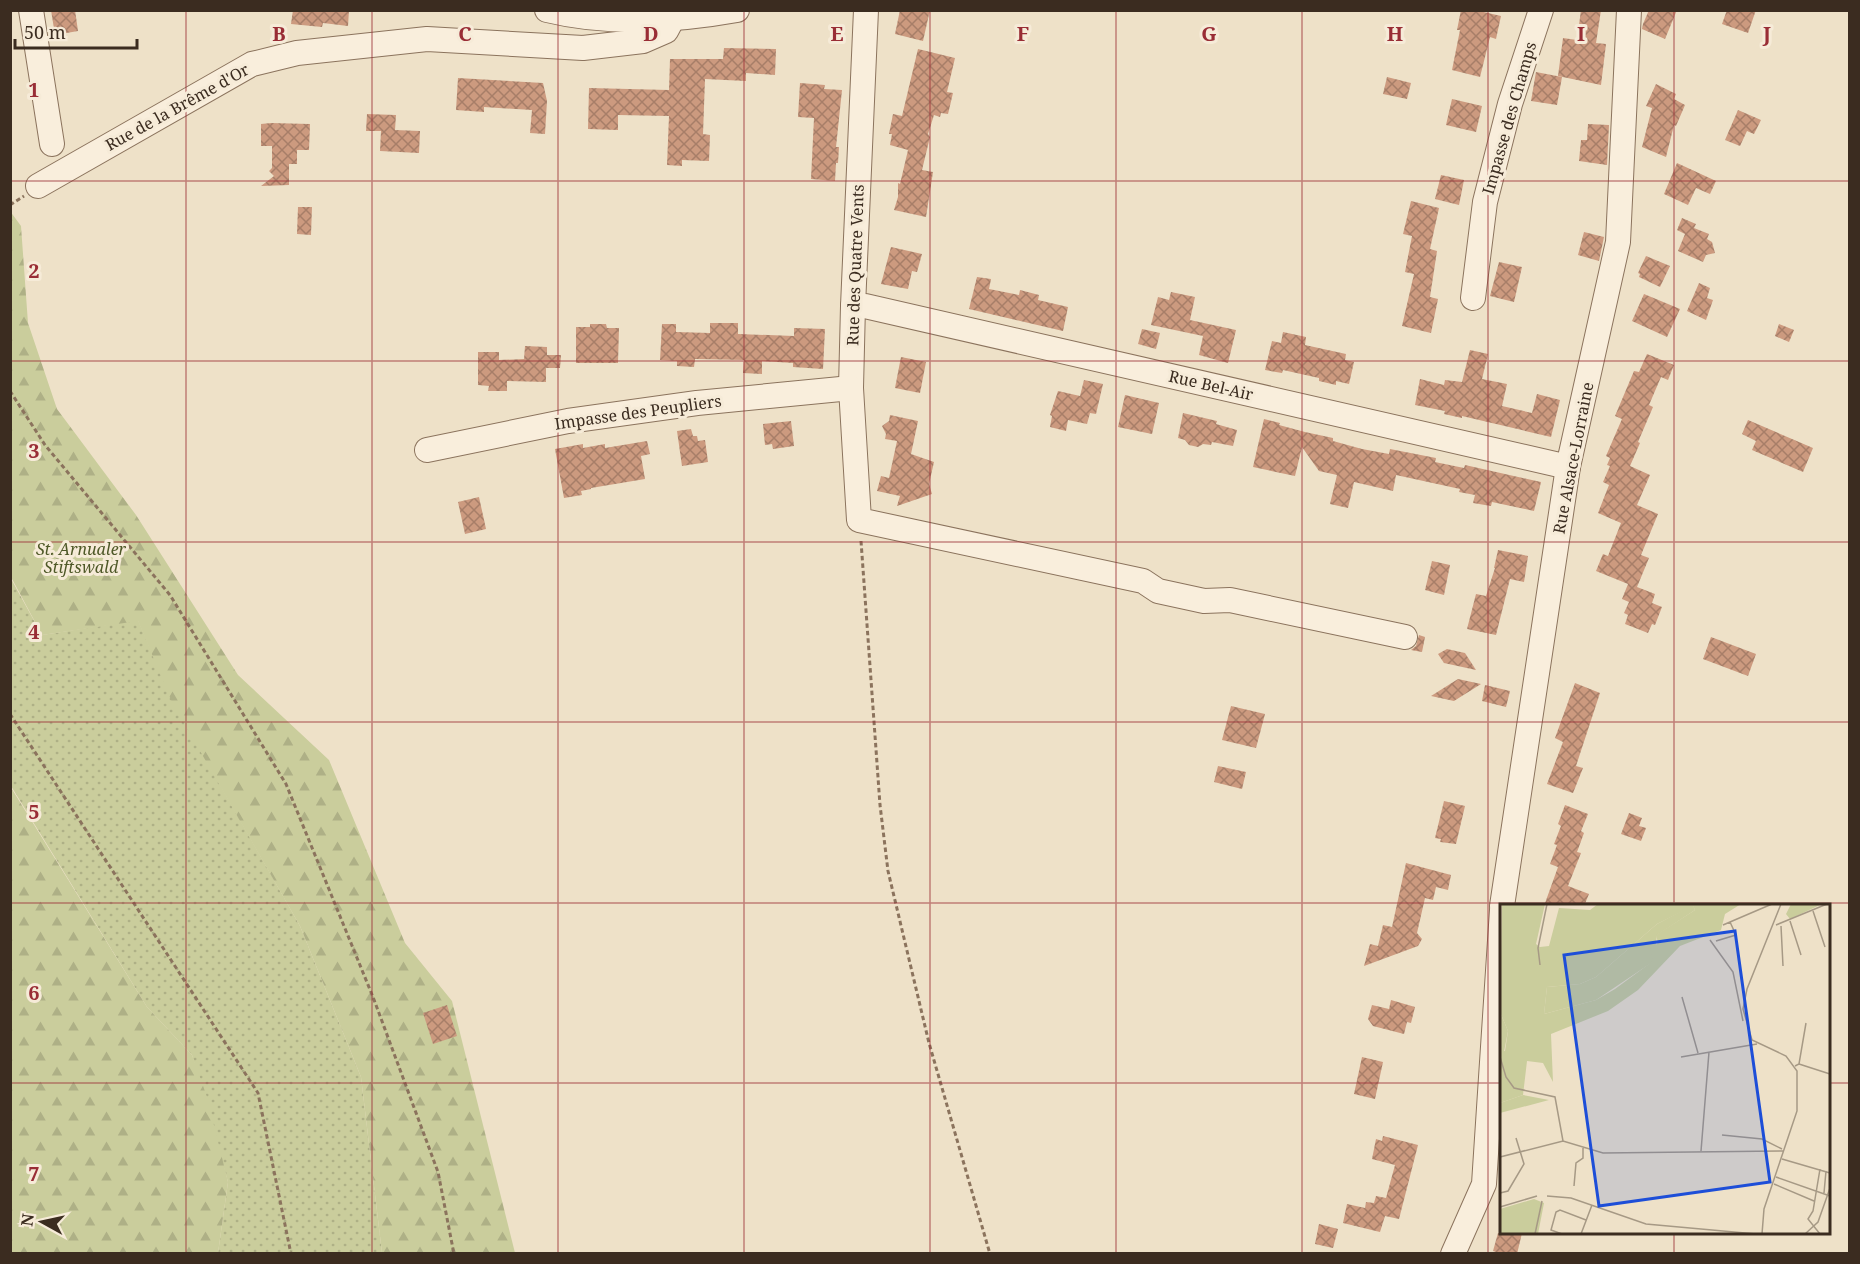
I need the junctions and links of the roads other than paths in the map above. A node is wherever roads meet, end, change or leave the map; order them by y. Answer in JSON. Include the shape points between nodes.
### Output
{"nodes":[{"id":1,"x":31,"y":10,"type":"edge"},
{"id":2,"x":547,"y":10,"type":"edge"},
{"id":3,"x":738,"y":10,"type":"edge"},
{"id":4,"x":866,"y":10,"type":"edge"},
{"id":5,"x":1541,"y":10,"type":"edge"},
{"id":6,"x":1629,"y":10,"type":"edge"},
{"id":7,"x":673,"y":18,"type":"junction"},
{"id":8,"x":52,"y":144,"type":"dead end"},
{"id":9,"x":38,"y":186,"type":"dead end"},
{"id":10,"x":1473,"y":298,"type":"dead end"},
{"id":11,"x":853,"y":306,"type":"junction"},
{"id":12,"x":851,"y":388,"type":"junction"},
{"id":13,"x":427,"y":450,"type":"dead end"},
{"id":14,"x":1568,"y":467,"type":"junction"},
{"id":15,"x":1405,"y":637,"type":"dead end"},
{"id":16,"x":1502,"y":904,"type":"edge"},
{"id":17,"x":1500,"y":940,"type":"edge"},
{"id":18,"x":1453,"y":1254,"type":"edge"}],
"edges":[{"from":1,"to":8,"type":"street"},
{"from":2,"to":7,"type":"street","via":[[575,17]]},
{"from":3,"to":7,"type":"street"},
{"from":4,"to":11,"type":"street","name":"Rue des Quatre Vents"},
{"from":5,"to":10,"type":"street","name":"Impasse des Champs","via":[[1509,105],[1485,202]]},
{"from":6,"to":14,"type":"street","name":"Rue Alsace-Lorraine","via":[[1618,242]]},
{"from":7,"to":9,"type":"street","name":"Rue de la Brême d'Or","via":[[666,31],[642,41],[583,48],[427,39],[297,53],[252,64]]},
{"from":11,"to":12,"type":"street","name":"Rue des Quatre Vents"},
{"from":11,"to":14,"type":"street","name":"Rue Bel-Air"},
{"from":12,"to":13,"type":"street","name":"Impasse des Peupliers","via":[[696,403],[568,421]]},
{"from":12,"to":15,"type":"street","name":"Rue des Quatre Vents","via":[[859,520],[1143,581],[1158,591],[1204,601],[1230,600]]},
{"from":14,"to":16,"type":"street","name":"Rue Alsace-Lorraine"},
{"from":17,"to":18,"type":"street","via":[[1484,1184]]}]}
